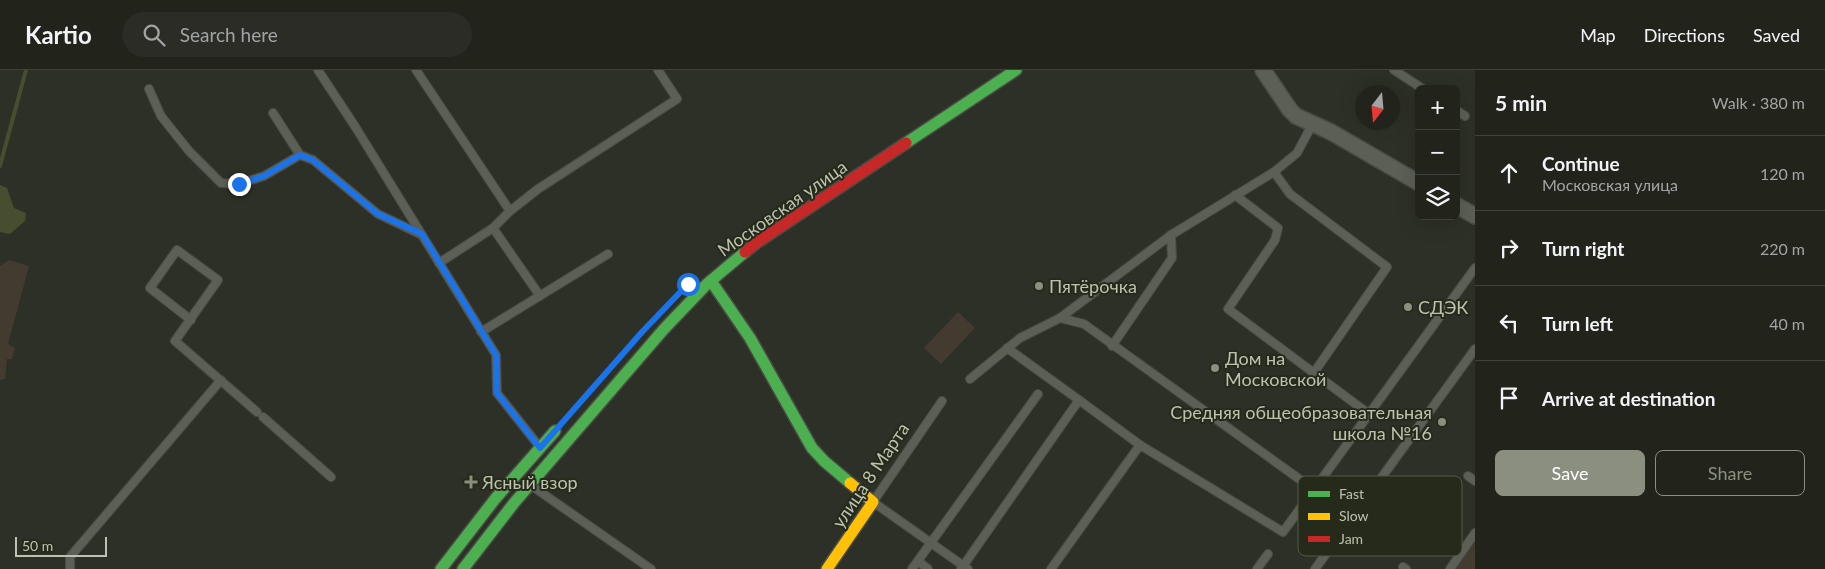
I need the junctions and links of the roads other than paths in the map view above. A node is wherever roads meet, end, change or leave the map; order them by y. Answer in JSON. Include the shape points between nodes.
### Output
{"nodes":[{"id":1,"x":318,"y":70,"type":"edge"},
{"id":2,"x":416,"y":70,"type":"edge"},
{"id":3,"x":658,"y":70,"type":"edge"},
{"id":4,"x":1016,"y":70,"type":"edge"},
{"id":5,"x":1263,"y":70,"type":"edge"},
{"id":6,"x":1394,"y":70,"type":"edge"},
{"id":7,"x":1417,"y":85,"type":"edge"},
{"id":8,"x":149,"y":89,"type":"dead end"},
{"id":9,"x":273,"y":113,"type":"dead end"},
{"id":10,"x":1460,"y":113,"type":"edge"},
{"id":11,"x":1465,"y":116,"type":"dead end"},
{"id":12,"x":1312,"y":125,"type":"junction"},
{"id":13,"x":300,"y":155,"type":"junction"},
{"id":14,"x":1274,"y":172,"type":"junction"},
{"id":15,"x":1415,"y":181,"type":"edge"},
{"id":16,"x":1235,"y":195,"type":"junction"},
{"id":17,"x":1460,"y":207,"type":"edge"},
{"id":18,"x":510,"y":211,"type":"junction"},
{"id":19,"x":1475,"y":216,"type":"edge"},
{"id":20,"x":493,"y":228,"type":"junction"},
{"id":21,"x":422,"y":234,"type":"junction"},
{"id":22,"x":1171,"y":234,"type":"junction"},
{"id":23,"x":608,"y":254,"type":"dead end"},
{"id":24,"x":439,"y":263,"type":"junction"},
{"id":25,"x":1475,"y":268,"type":"edge"},
{"id":26,"x":711,"y":281,"type":"junction"},
{"id":27,"x":540,"y":296,"type":"junction"},
{"id":28,"x":1060,"y":318,"type":"junction"},
{"id":29,"x":191,"y":320,"type":"junction"},
{"id":30,"x":481,"y":332,"type":"junction"},
{"id":31,"x":1112,"y":346,"type":"junction"},
{"id":32,"x":1007,"y":348,"type":"junction"},
{"id":33,"x":1475,"y":349,"type":"edge"},
{"id":34,"x":1313,"y":374,"type":"junction"},
{"id":35,"x":970,"y":379,"type":"dead end"},
{"id":36,"x":221,"y":380,"type":"junction"},
{"id":37,"x":1038,"y":394,"type":"dead end"},
{"id":38,"x":1080,"y":400,"type":"junction"},
{"id":39,"x":942,"y":401,"type":"dead end"},
{"id":40,"x":1369,"y":414,"type":"junction"},
{"id":41,"x":563,"y":421,"type":"dead end"},
{"id":42,"x":1140,"y":445,"type":"junction"},
{"id":43,"x":540,"y":448,"type":"junction"},
{"id":44,"x":1324,"y":476,"type":"edge"},
{"id":45,"x":1383,"y":476,"type":"edge"},
{"id":46,"x":1468,"y":476,"type":"dead end"},
{"id":47,"x":331,"y":477,"type":"dead end"},
{"id":48,"x":1298,"y":479,"type":"edge"},
{"id":49,"x":1475,"y":481,"type":"edge"},
{"id":50,"x":530,"y":484,"type":"junction"},
{"id":51,"x":873,"y":502,"type":"junction"},
{"id":52,"x":1298,"y":512,"type":"edge"},
{"id":53,"x":1475,"y":533,"type":"edge"},
{"id":54,"x":930,"y":543,"type":"junction"},
{"id":55,"x":1462,"y":552,"type":"edge"},
{"id":56,"x":1268,"y":554,"type":"dead end"},
{"id":57,"x":1324,"y":556,"type":"edge"},
{"id":58,"x":1459,"y":556,"type":"edge"},
{"id":59,"x":918,"y":561,"type":"junction"},
{"id":60,"x":468,"y":567,"type":"edge"},
{"id":61,"x":964,"y":568,"type":"edge"},
{"id":62,"x":70,"y":569,"type":"edge"},
{"id":63,"x":441,"y":569,"type":"edge"},
{"id":64,"x":651,"y":569,"type":"edge"},
{"id":65,"x":826,"y":569,"type":"edge"},
{"id":66,"x":912,"y":569,"type":"edge"},
{"id":67,"x":928,"y":569,"type":"edge"},
{"id":68,"x":1051,"y":569,"type":"edge"},
{"id":69,"x":1257,"y":569,"type":"edge"},
{"id":70,"x":1315,"y":569,"type":"edge"},
{"id":71,"x":1450,"y":569,"type":"edge"}],
"edges":[{"from":1,"to":21,"type":"lane"},
{"from":2,"to":18,"type":"lane"},
{"from":3,"to":18,"type":"lane","via":[[677,99],[538,189]]},
{"from":4,"to":26,"type":"main road","name":"Московская улица","via":[[756,243]]},
{"from":5,"to":12,"type":"street","via":[[1290,110]]},
{"from":6,"to":7,"type":"lane"},
{"from":8,"to":13,"type":"lane","via":[[161,116],[221,183],[239,184],[264,176]]},
{"from":9,"to":13,"type":"lane"},
{"from":10,"to":11,"type":"lane"},
{"from":12,"to":14,"type":"lane","via":[[1296,153]]},
{"from":12,"to":15,"type":"street","via":[[1331,132]]},
{"from":13,"to":21,"type":"lane","via":[[313,160],[378,214]]},
{"from":14,"to":16,"type":"lane"},
{"from":14,"to":34,"type":"lane","via":[[1290,194],[1387,267]]},
{"from":16,"to":22,"type":"lane"},
{"from":16,"to":34,"type":"lane","via":[[1278,228],[1275,240],[1228,309]]},
{"from":17,"to":19,"type":"street"},
{"from":18,"to":20,"type":"lane"},
{"from":20,"to":24,"type":"lane"},
{"from":20,"to":27,"type":"lane"},
{"from":21,"to":24,"type":"lane"},
{"from":22,"to":28,"type":"lane"},
{"from":22,"to":31,"type":"lane","via":[[1172,258]]},
{"from":23,"to":27,"type":"lane"},
{"from":24,"to":30,"type":"lane"},
{"from":25,"to":40,"type":"lane"},
{"from":26,"to":50,"type":"main road","name":"Московская улица","via":[[664,329]]},
{"from":26,"to":51,"type":"main road","via":[[750,338],[812,448]]},
{"from":27,"to":30,"type":"lane"},
{"from":28,"to":31,"type":"lane","via":[[1084,324]]},
{"from":28,"to":32,"type":"lane"},
{"from":29,"to":29,"type":"lane","via":[[218,280],[177,250],[150,288]]},
{"from":29,"to":36,"type":"lane","via":[[176,341]]},
{"from":30,"to":43,"type":"lane","via":[[496,355],[497,393]]},
{"from":31,"to":48,"type":"lane"},
{"from":32,"to":35,"type":"lane"},
{"from":32,"to":38,"type":"lane"},
{"from":33,"to":45,"type":"lane"},
{"from":34,"to":40,"type":"lane"},
{"from":36,"to":47,"type":"lane"},
{"from":36,"to":62,"type":"lane","via":[[70,557]]},
{"from":37,"to":54,"type":"lane"},
{"from":38,"to":42,"type":"lane"},
{"from":38,"to":61,"type":"lane"},
{"from":39,"to":51,"type":"lane","name":"улица 8 Марта"},
{"from":40,"to":44,"type":"lane"},
{"from":41,"to":43,"type":"main road"},
{"from":42,"to":52,"type":"lane","via":[[1283,532]]},
{"from":42,"to":68,"type":"lane"},
{"from":43,"to":63,"type":"main road","via":[[490,505]]},
{"from":46,"to":49,"type":"lane"},
{"from":50,"to":60,"type":"main road","name":"Московская улица"},
{"from":50,"to":64,"type":"lane"},
{"from":51,"to":54,"type":"lane"},
{"from":51,"to":65,"type":"main road","name":"улица 8 Марта"},
{"from":53,"to":55,"type":"lane"},
{"from":54,"to":59,"type":"lane"},
{"from":54,"to":61,"type":"lane"},
{"from":56,"to":69,"type":"lane"},
{"from":57,"to":70,"type":"lane"},
{"from":58,"to":71,"type":"lane"},
{"from":59,"to":66,"type":"lane"},
{"from":59,"to":67,"type":"lane"}]}
